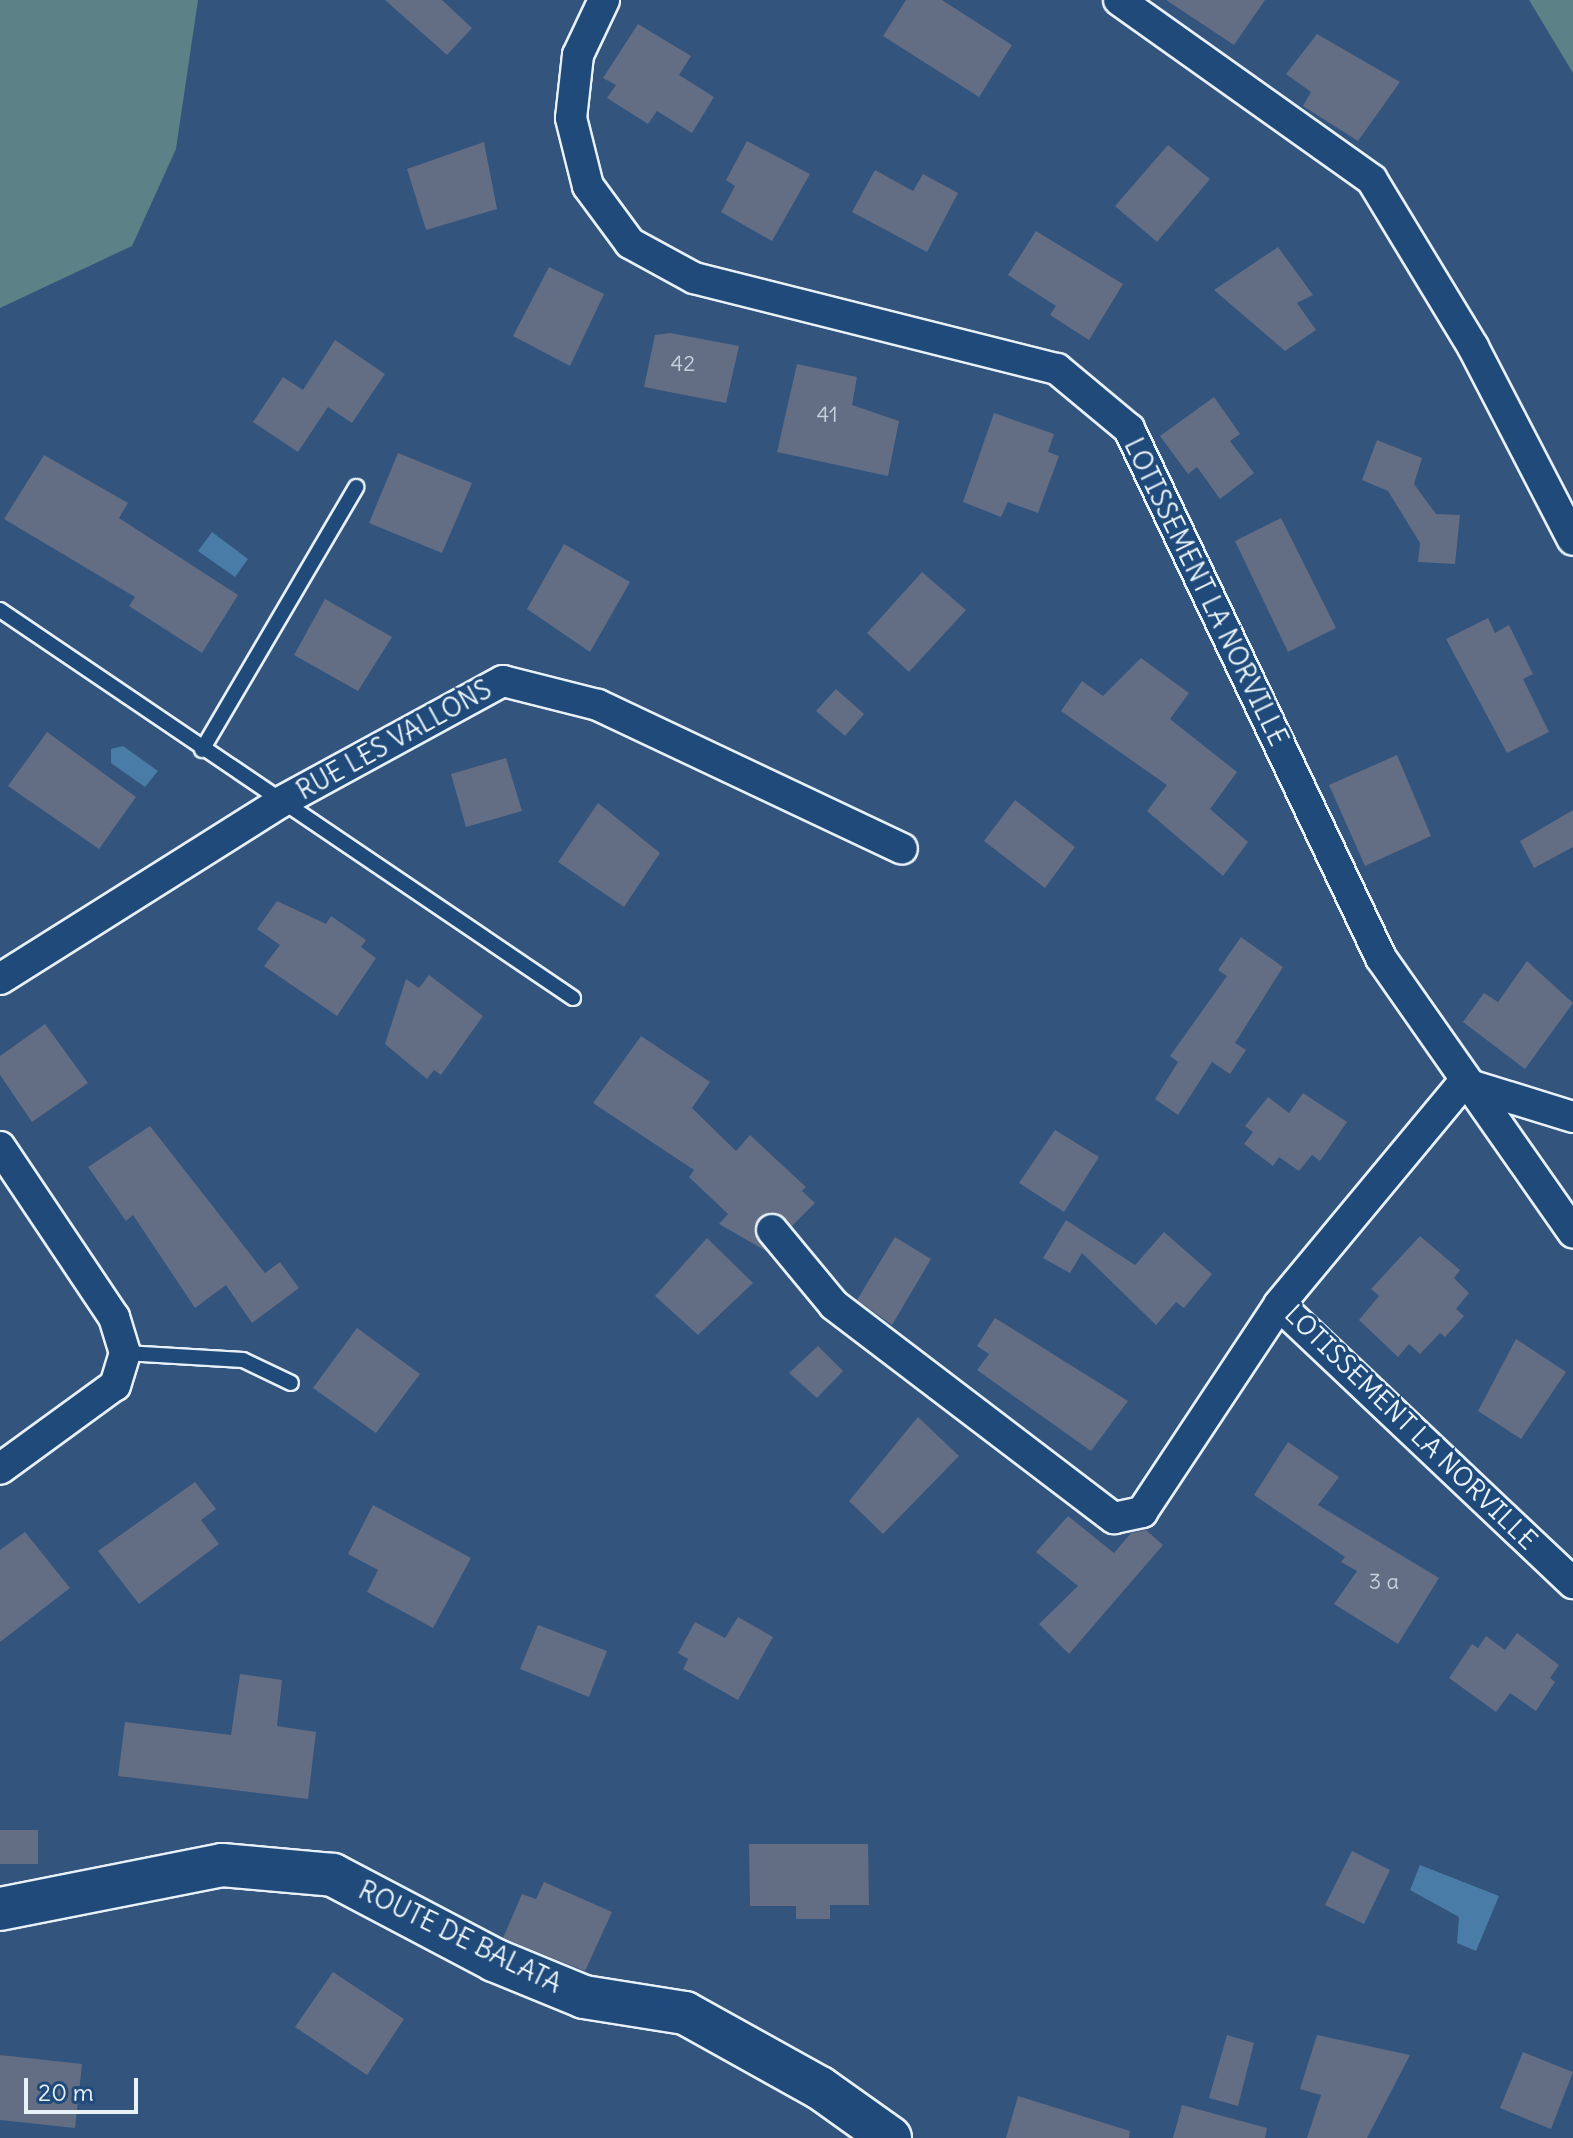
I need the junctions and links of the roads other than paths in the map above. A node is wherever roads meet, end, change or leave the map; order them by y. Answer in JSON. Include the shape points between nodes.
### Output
{"nodes":[{"id":1,"x":604,"y":0,"type":"edge"},
{"id":2,"x":1119,"y":0,"type":"edge"},
{"id":3,"x":356,"y":487,"type":"dead end"},
{"id":4,"x":1573,"y":540,"type":"edge"},
{"id":5,"x":0,"y":610,"type":"edge"},
{"id":6,"x":202,"y":750,"type":"junction"},
{"id":7,"x":279,"y":803,"type":"junction"},
{"id":8,"x":902,"y":849,"type":"dead end"},
{"id":9,"x":0,"y":979,"type":"edge"},
{"id":10,"x":573,"y":998,"type":"dead end"},
{"id":11,"x":1463,"y":1083,"type":"junction"},
{"id":12,"x":1573,"y":1117,"type":"edge"},
{"id":13,"x":0,"y":1147,"type":"edge"},
{"id":14,"x":772,"y":1230,"type":"dead end"},
{"id":15,"x":1573,"y":1232,"type":"edge"},
{"id":16,"x":1279,"y":1305,"type":"junction"},
{"id":17,"x":125,"y":1353,"type":"junction"},
{"id":18,"x":291,"y":1383,"type":"dead end"},
{"id":19,"x":0,"y":1469,"type":"edge"},
{"id":20,"x":1573,"y":1583,"type":"edge"},
{"id":21,"x":0,"y":1909,"type":"edge"},
{"id":22,"x":890,"y":2138,"type":"edge"}],
"edges":[{"from":1,"to":11,"type":"street","name":"LOTISSEMENT LA NORVILLE","via":[[578,55],[571,118],[588,186],[630,243],[694,278],[1057,369],[1129,429],[1381,958]]},
{"from":2,"to":4,"type":"street","via":[[1372,180],[1473,347]]},
{"from":3,"to":6,"type":"lane"},
{"from":5,"to":6,"type":"lane"},
{"from":6,"to":7,"type":"lane"},
{"from":7,"to":8,"type":"street","name":"RUE LES VALLONS","via":[[503,681],[598,705]]},
{"from":7,"to":9,"type":"street","name":"RUE LES VALLONS"},
{"from":7,"to":10,"type":"lane"},
{"from":11,"to":12,"type":"street"},
{"from":11,"to":15,"type":"street","name":"LOTISSEMENT LA NORVILLE"},
{"from":11,"to":16,"type":"street","name":"LOTISSEMENT LA NORVILLE"},
{"from":13,"to":17,"type":"street","via":[[114,1317]]},
{"from":14,"to":16,"type":"street","via":[[834,1305],[1114,1518],[1142,1512]]},
{"from":16,"to":20,"type":"street","name":"LOTISSEMENT LA NORVILLE"},
{"from":17,"to":18,"type":"lane","via":[[243,1360]]},
{"from":17,"to":19,"type":"street","via":[[115,1385]]},
{"from":21,"to":22,"type":"main road","name":"ROUTE DE BALATA","via":[[222,1865],[333,1875],[494,1960],[584,1997],[685,2013],[820,2088]]}]}
